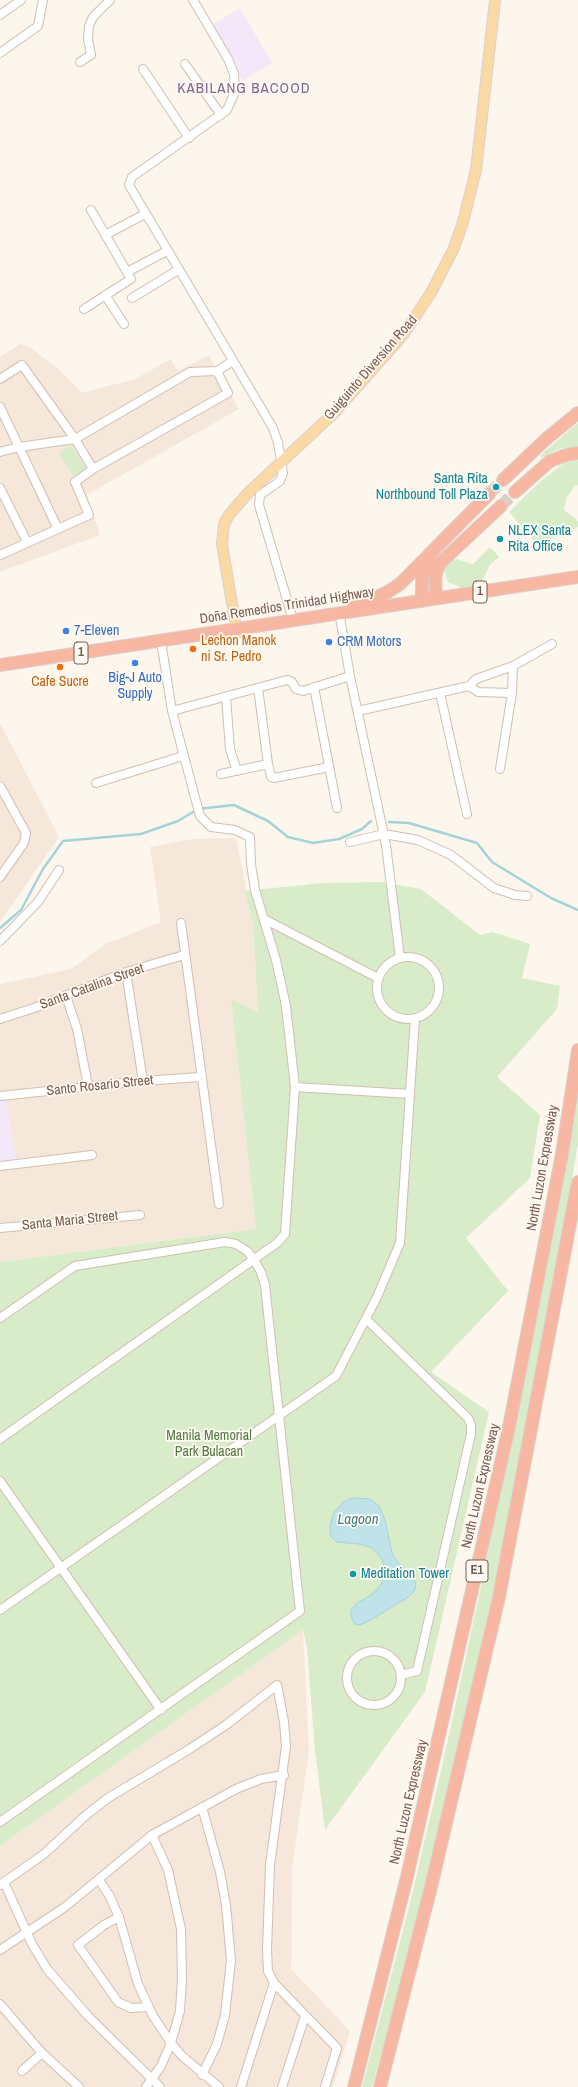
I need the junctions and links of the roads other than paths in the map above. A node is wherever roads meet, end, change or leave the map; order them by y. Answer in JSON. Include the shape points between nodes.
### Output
{"nodes":[{"id":1,"x":21,"y":0,"type":"edge"},
{"id":2,"x":43,"y":0,"type":"edge"},
{"id":3,"x":110,"y":0,"type":"edge"},
{"id":4,"x":193,"y":0,"type":"edge"},
{"id":5,"x":495,"y":0,"type":"edge"},
{"id":6,"x":0,"y":15,"type":"edge"},
{"id":7,"x":0,"y":53,"type":"edge"},
{"id":8,"x":80,"y":62,"type":"dead end"},
{"id":9,"x":185,"y":64,"type":"dead end"},
{"id":10,"x":143,"y":69,"type":"dead end"},
{"id":11,"x":220,"y":115,"type":"junction"},
{"id":12,"x":189,"y":138,"type":"junction"},
{"id":13,"x":91,"y":210,"type":"dead end"},
{"id":14,"x":145,"y":214,"type":"junction"},
{"id":15,"x":105,"y":235,"type":"junction"},
{"id":16,"x":167,"y":251,"type":"junction"},
{"id":17,"x":178,"y":270,"type":"junction"},
{"id":18,"x":127,"y":272,"type":"junction"},
{"id":19,"x":105,"y":295,"type":"junction"},
{"id":20,"x":132,"y":298,"type":"dead end"},
{"id":21,"x":84,"y":309,"type":"dead end"},
{"id":22,"x":124,"y":324,"type":"dead end"},
{"id":23,"x":233,"y":361,"type":"junction"},
{"id":24,"x":217,"y":371,"type":"junction"},
{"id":25,"x":0,"y":380,"type":"edge"},
{"id":26,"x":0,"y":407,"type":"edge"},
{"id":27,"x":578,"y":413,"type":"edge"},
{"id":28,"x":75,"y":439,"type":"junction"},
{"id":29,"x":19,"y":447,"type":"junction"},
{"id":30,"x":0,"y":452,"type":"edge"},
{"id":31,"x":578,"y":453,"type":"edge"},
{"id":32,"x":281,"y":461,"type":"junction"},
{"id":33,"x":93,"y":469,"type":"junction"},
{"id":34,"x":503,"y":480,"type":"tunnel mouth"},
{"id":35,"x":0,"y":488,"type":"edge"},
{"id":36,"x":515,"y":492,"type":"tunnel mouth"},
{"id":37,"x":489,"y":494,"type":"tunnel mouth"},
{"id":38,"x":501,"y":506,"type":"tunnel mouth"},
{"id":39,"x":58,"y":529,"type":"junction"},
{"id":40,"x":27,"y":542,"type":"junction"},
{"id":41,"x":431,"y":553,"type":"junction"},
{"id":42,"x":0,"y":555,"type":"edge"},
{"id":43,"x":578,"y":577,"type":"edge"},
{"id":44,"x":436,"y":598,"type":"junction"},
{"id":45,"x":422,"y":601,"type":"junction"},
{"id":46,"x":342,"y":612,"type":"junction"},
{"id":47,"x":294,"y":620,"type":"junction"},
{"id":48,"x":237,"y":633,"type":"dead end"},
{"id":49,"x":162,"y":641,"type":"junction"},
{"id":50,"x":552,"y":644,"type":"dead end"},
{"id":51,"x":0,"y":664,"type":"edge"},
{"id":52,"x":513,"y":666,"type":"junction"},
{"id":53,"x":350,"y":676,"type":"junction"},
{"id":54,"x":469,"y":686,"type":"junction"},
{"id":55,"x":314,"y":687,"type":"junction"},
{"id":56,"x":258,"y":688,"type":"junction"},
{"id":57,"x":440,"y":693,"type":"junction"},
{"id":58,"x":512,"y":693,"type":"junction"},
{"id":59,"x":226,"y":697,"type":"junction"},
{"id":60,"x":172,"y":710,"type":"junction"},
{"id":61,"x":358,"y":711,"type":"junction"},
{"id":62,"x":183,"y":756,"type":"junction"},
{"id":63,"x":268,"y":764,"type":"junction"},
{"id":64,"x":330,"y":768,"type":"junction"},
{"id":65,"x":500,"y":768,"type":"dead end"},
{"id":66,"x":237,"y":771,"type":"junction"},
{"id":67,"x":221,"y":774,"type":"dead end"},
{"id":68,"x":96,"y":783,"type":"dead end"},
{"id":69,"x":1,"y":791,"type":"edge"},
{"id":70,"x":337,"y":808,"type":"dead end"},
{"id":71,"x":467,"y":814,"type":"dead end"},
{"id":72,"x":384,"y":834,"type":"junction"},
{"id":73,"x":350,"y":842,"type":"dead end"},
{"id":74,"x":59,"y":870,"type":"dead end"},
{"id":75,"x":0,"y":876,"type":"edge"},
{"id":76,"x":527,"y":896,"type":"dead end"},
{"id":77,"x":264,"y":919,"type":"junction"},
{"id":78,"x":181,"y":923,"type":"dead end"},
{"id":79,"x":0,"y":941,"type":"edge"},
{"id":80,"x":184,"y":955,"type":"junction"},
{"id":81,"x":400,"y":958,"type":"junction"},
{"id":82,"x":126,"y":972,"type":"junction"},
{"id":83,"x":378,"y":978,"type":"junction"},
{"id":84,"x":66,"y":996,"type":"junction"},
{"id":85,"x":414,"y":1018,"type":"junction"},
{"id":86,"x":0,"y":1019,"type":"edge"},
{"id":87,"x":578,"y":1050,"type":"edge"},
{"id":88,"x":200,"y":1077,"type":"junction"},
{"id":89,"x":143,"y":1081,"type":"junction"},
{"id":90,"x":88,"y":1086,"type":"junction"},
{"id":91,"x":295,"y":1087,"type":"junction"},
{"id":92,"x":410,"y":1094,"type":"junction"},
{"id":93,"x":0,"y":1096,"type":"edge"},
{"id":94,"x":92,"y":1155,"type":"dead end"},
{"id":95,"x":0,"y":1166,"type":"edge"},
{"id":96,"x":578,"y":1182,"type":"edge"},
{"id":97,"x":219,"y":1204,"type":"dead end"},
{"id":98,"x":140,"y":1215,"type":"dead end"},
{"id":99,"x":0,"y":1228,"type":"edge"},
{"id":100,"x":254,"y":1260,"type":"junction"},
{"id":101,"x":0,"y":1318,"type":"edge"},
{"id":102,"x":366,"y":1319,"type":"junction"},
{"id":103,"x":279,"y":1414,"type":"junction"},
{"id":104,"x":0,"y":1439,"type":"edge"},
{"id":105,"x":0,"y":1481,"type":"edge"},
{"id":106,"x":61,"y":1567,"type":"junction"},
{"id":107,"x":0,"y":1610,"type":"edge"},
{"id":108,"x":401,"y":1675,"type":"junction"},
{"id":109,"x":161,"y":1710,"type":"junction"},
{"id":110,"x":284,"y":1775,"type":"junction"},
{"id":111,"x":202,"y":1807,"type":"junction"},
{"id":112,"x":0,"y":1822,"type":"edge"},
{"id":113,"x":152,"y":1835,"type":"junction"},
{"id":114,"x":99,"y":1880,"type":"junction"},
{"id":115,"x":2,"y":1883,"type":"edge"},
{"id":116,"x":119,"y":1917,"type":"junction"},
{"id":117,"x":27,"y":1932,"type":"junction"},
{"id":118,"x":0,"y":1950,"type":"edge"},
{"id":119,"x":274,"y":1983,"type":"junction"},
{"id":120,"x":0,"y":2004,"type":"edge"},
{"id":121,"x":148,"y":2007,"type":"junction"},
{"id":122,"x":3,"y":2015,"type":"edge"},
{"id":123,"x":305,"y":2016,"type":"junction"},
{"id":124,"x":171,"y":2043,"type":"junction"},
{"id":125,"x":42,"y":2053,"type":"junction"},
{"id":126,"x":22,"y":2071,"type":"dead end"},
{"id":127,"x":202,"y":2075,"type":"junction"},
{"id":128,"x":153,"y":2080,"type":"junction"},
{"id":129,"x":79,"y":2087,"type":"edge"},
{"id":130,"x":146,"y":2087,"type":"edge"},
{"id":131,"x":160,"y":2087,"type":"edge"},
{"id":132,"x":219,"y":2087,"type":"edge"},
{"id":133,"x":241,"y":2087,"type":"edge"},
{"id":134,"x":282,"y":2087,"type":"edge"},
{"id":135,"x":325,"y":2087,"type":"edge"},
{"id":136,"x":354,"y":2087,"type":"edge"},
{"id":137,"x":380,"y":2087,"type":"edge"}],
"edges":[{"from":1,"to":6,"type":"street"},
{"from":2,"to":7,"type":"street","via":[[38,26]]},
{"from":3,"to":8,"type":"street","via":[[93,17],[88,39],[91,55]]},
{"from":4,"to":11,"type":"street","via":[[228,59],[234,74],[235,92],[227,110]]},
{"from":5,"to":32,"type":"main road","name":"Guiguinto Diversion Road","via":[[476,170],[454,248],[428,297],[403,335],[335,412]]},
{"from":9,"to":11,"type":"street"},
{"from":10,"to":12,"type":"street"},
{"from":11,"to":12,"type":"street"},
{"from":12,"to":14,"type":"street","via":[[132,177],[129,184]]},
{"from":13,"to":15,"type":"street"},
{"from":14,"to":15,"type":"street"},
{"from":14,"to":16,"type":"street"},
{"from":15,"to":18,"type":"street"},
{"from":16,"to":17,"type":"street"},
{"from":16,"to":18,"type":"street"},
{"from":17,"to":20,"type":"street"},
{"from":17,"to":23,"type":"street"},
{"from":18,"to":19,"type":"street","via":[[131,279]]},
{"from":19,"to":21,"type":"street"},
{"from":19,"to":22,"type":"street"},
{"from":23,"to":24,"type":"street"},
{"from":23,"to":32,"type":"street","via":[[273,428]]},
{"from":24,"to":28,"type":"street","via":[[190,372]]},
{"from":24,"to":33,"type":"street","via":[[228,393]]},
{"from":25,"to":28,"type":"street","via":[[22,365]]},
{"from":26,"to":29,"type":"street"},
{"from":27,"to":34,"type":"highway"},
{"from":28,"to":29,"type":"street"},
{"from":28,"to":33,"type":"street"},
{"from":29,"to":30,"type":"street"},
{"from":29,"to":39,"type":"street"},
{"from":31,"to":36,"type":"highway","via":[[550,461]]},
{"from":32,"to":47,"type":"street","via":[[283,473],[280,481],[260,496],[258,505]]},
{"from":32,"to":48,"type":"main road","name":"Guiguinto Diversion Road","via":[[234,508],[224,524],[222,554]]},
{"from":33,"to":39,"type":"street","via":[[75,482],[89,515]]},
{"from":35,"to":40,"type":"street"},
{"from":37,"to":41,"type":"highway"},
{"from":38,"to":44,"type":"highway","via":[[440,563],[435,576]]},
{"from":39,"to":40,"type":"street"},
{"from":40,"to":42,"type":"street"},
{"from":41,"to":45,"type":"highway","via":[[422,578]]},
{"from":41,"to":46,"type":"highway","via":[[391,590]]},
{"from":43,"to":44,"type":"highway","name":"Doña Remedios Trinidad Highway","number":"1"},
{"from":44,"to":45,"type":"highway","name":"Doña Remedios Trinidad Highway","number":"1"},
{"from":45,"to":46,"type":"highway","name":"Doña Remedios Trinidad Highway","number":"1"},
{"from":46,"to":47,"type":"highway","name":"Doña Remedios Trinidad Highway","number":"1"},
{"from":46,"to":53,"type":"street"},
{"from":47,"to":49,"type":"highway","name":"Doña Remedios Trinidad Highway","number":"1"},
{"from":49,"to":51,"type":"highway","name":"Doña Remedios Trinidad Highway","number":"1"},
{"from":49,"to":60,"type":"street"},
{"from":50,"to":52,"type":"street"},
{"from":52,"to":54,"type":"street","via":[[476,679]]},
{"from":52,"to":58,"type":"street"},
{"from":53,"to":55,"type":"street"},
{"from":53,"to":61,"type":"street"},
{"from":54,"to":57,"type":"street"},
{"from":54,"to":58,"type":"street","via":[[478,692]]},
{"from":55,"to":56,"type":"street","via":[[299,690],[287,680]]},
{"from":55,"to":64,"type":"street"},
{"from":56,"to":59,"type":"street"},
{"from":56,"to":63,"type":"street"},
{"from":57,"to":61,"type":"street"},
{"from":57,"to":71,"type":"street"},
{"from":58,"to":65,"type":"street"},
{"from":59,"to":60,"type":"street"},
{"from":59,"to":66,"type":"street","via":[[230,749]]},
{"from":60,"to":62,"type":"street"},
{"from":61,"to":72,"type":"street"},
{"from":62,"to":68,"type":"street"},
{"from":62,"to":77,"type":"street","via":[[200,816],[211,828],[235,830],[250,837],[255,890]]},
{"from":63,"to":64,"type":"street","via":[[271,777],[274,778]]},
{"from":63,"to":66,"type":"street"},
{"from":64,"to":70,"type":"street"},
{"from":66,"to":67,"type":"street"},
{"from":69,"to":75,"type":"street","via":[[26,833],[24,843]]},
{"from":72,"to":73,"type":"street"},
{"from":72,"to":76,"type":"street","via":[[418,840],[451,855],[494,888]]},
{"from":72,"to":81,"type":"street","via":[[392,880]]},
{"from":74,"to":79,"type":"street","via":[[38,902]]},
{"from":77,"to":83,"type":"street"},
{"from":77,"to":91,"type":"street","via":[[286,1006]]},
{"from":78,"to":80,"type":"street"},
{"from":80,"to":82,"type":"street","name":"Santa Catalina Street"},
{"from":80,"to":88,"type":"street"},
{"from":81,"to":83,"type":"street","via":[[383,969]]},
{"from":81,"to":85,"type":"street","via":[[420,960],[432,971],[438,985],[434,1005]]},
{"from":82,"to":84,"type":"street","name":"Santa Catalina Street"},
{"from":82,"to":89,"type":"street"},
{"from":83,"to":85,"type":"street","via":[[378,997],[388,1012],[396,1017]]},
{"from":84,"to":86,"type":"street","name":"Santa Catalina Street"},
{"from":84,"to":90,"type":"street","via":[[77,1029]]},
{"from":85,"to":92,"type":"street"},
{"from":87,"to":136,"type":"highway","name":"North Luzon Expressway","number":"E1","via":[[562,1154],[509,1427],[406,1881]]},
{"from":88,"to":89,"type":"street","name":"Santo Rosario Street"},
{"from":88,"to":97,"type":"street"},
{"from":89,"to":90,"type":"street","name":"Santo Rosario Street"},
{"from":90,"to":93,"type":"street","name":"Santo Rosario Street"},
{"from":91,"to":92,"type":"street"},
{"from":91,"to":100,"type":"street","via":[[285,1234],[278,1243]]},
{"from":92,"to":102,"type":"street","via":[[400,1243]]},
{"from":94,"to":95,"type":"street"},
{"from":96,"to":137,"type":"highway","number":"E1","via":[[499,1597],[431,1887]]},
{"from":98,"to":99,"type":"street","name":"Santa Maria Street"},
{"from":100,"to":101,"type":"street","via":[[236,1244],[225,1242],[75,1266]]},
{"from":100,"to":103,"type":"street","via":[[265,1285]]},
{"from":100,"to":104,"type":"street"},
{"from":102,"to":103,"type":"street","via":[[336,1376]]},
{"from":102,"to":108,"type":"street","via":[[468,1418],[471,1425],[417,1671]]},
{"from":103,"to":106,"type":"street"},
{"from":103,"to":109,"type":"street","via":[[300,1611]]},
{"from":105,"to":106,"type":"street"},
{"from":106,"to":107,"type":"street"},
{"from":106,"to":109,"type":"street"},
{"from":108,"to":108,"type":"street","via":[[394,1696],[379,1704],[365,1703],[358,1698],[350,1688],[348,1679],[348,1671],[354,1660],[372,1651],[391,1657],[399,1667]]},
{"from":109,"to":112,"type":"street"},
{"from":110,"to":111,"type":"street","via":[[261,1779]]},
{"from":110,"to":115,"type":"street","via":[[286,1746],[277,1685],[226,1725],[124,1786],[84,1816],[44,1854]]},
{"from":110,"to":119,"type":"street","via":[[270,1865],[267,1950],[268,1971]]},
{"from":111,"to":113,"type":"street"},
{"from":111,"to":127,"type":"street","via":[[220,1872],[231,1960],[226,2015],[217,2044]]},
{"from":113,"to":114,"type":"street"},
{"from":113,"to":124,"type":"street","via":[[168,1870],[181,1929],[180,2011]]},
{"from":114,"to":116,"type":"street","via":[[110,1895]]},
{"from":114,"to":117,"type":"street"},
{"from":115,"to":117,"type":"street"},
{"from":116,"to":121,"type":"street","via":[[131,1963]]},
{"from":116,"to":121,"type":"street","via":[[78,1945],[118,2002],[131,2008]]},
{"from":117,"to":118,"type":"street"},
{"from":117,"to":128,"type":"street","via":[[47,1969],[88,2016]]},
{"from":119,"to":123,"type":"street"},
{"from":119,"to":133,"type":"street"},
{"from":120,"to":122,"type":"street"},
{"from":121,"to":124,"type":"street"},
{"from":122,"to":125,"type":"street"},
{"from":123,"to":134,"type":"street"},
{"from":123,"to":135,"type":"street","via":[[337,2048]]},
{"from":124,"to":127,"type":"street"},
{"from":124,"to":128,"type":"street"},
{"from":125,"to":126,"type":"street"},
{"from":125,"to":129,"type":"street"},
{"from":127,"to":132,"type":"street"},
{"from":128,"to":130,"type":"street"},
{"from":128,"to":131,"type":"street"}]}
